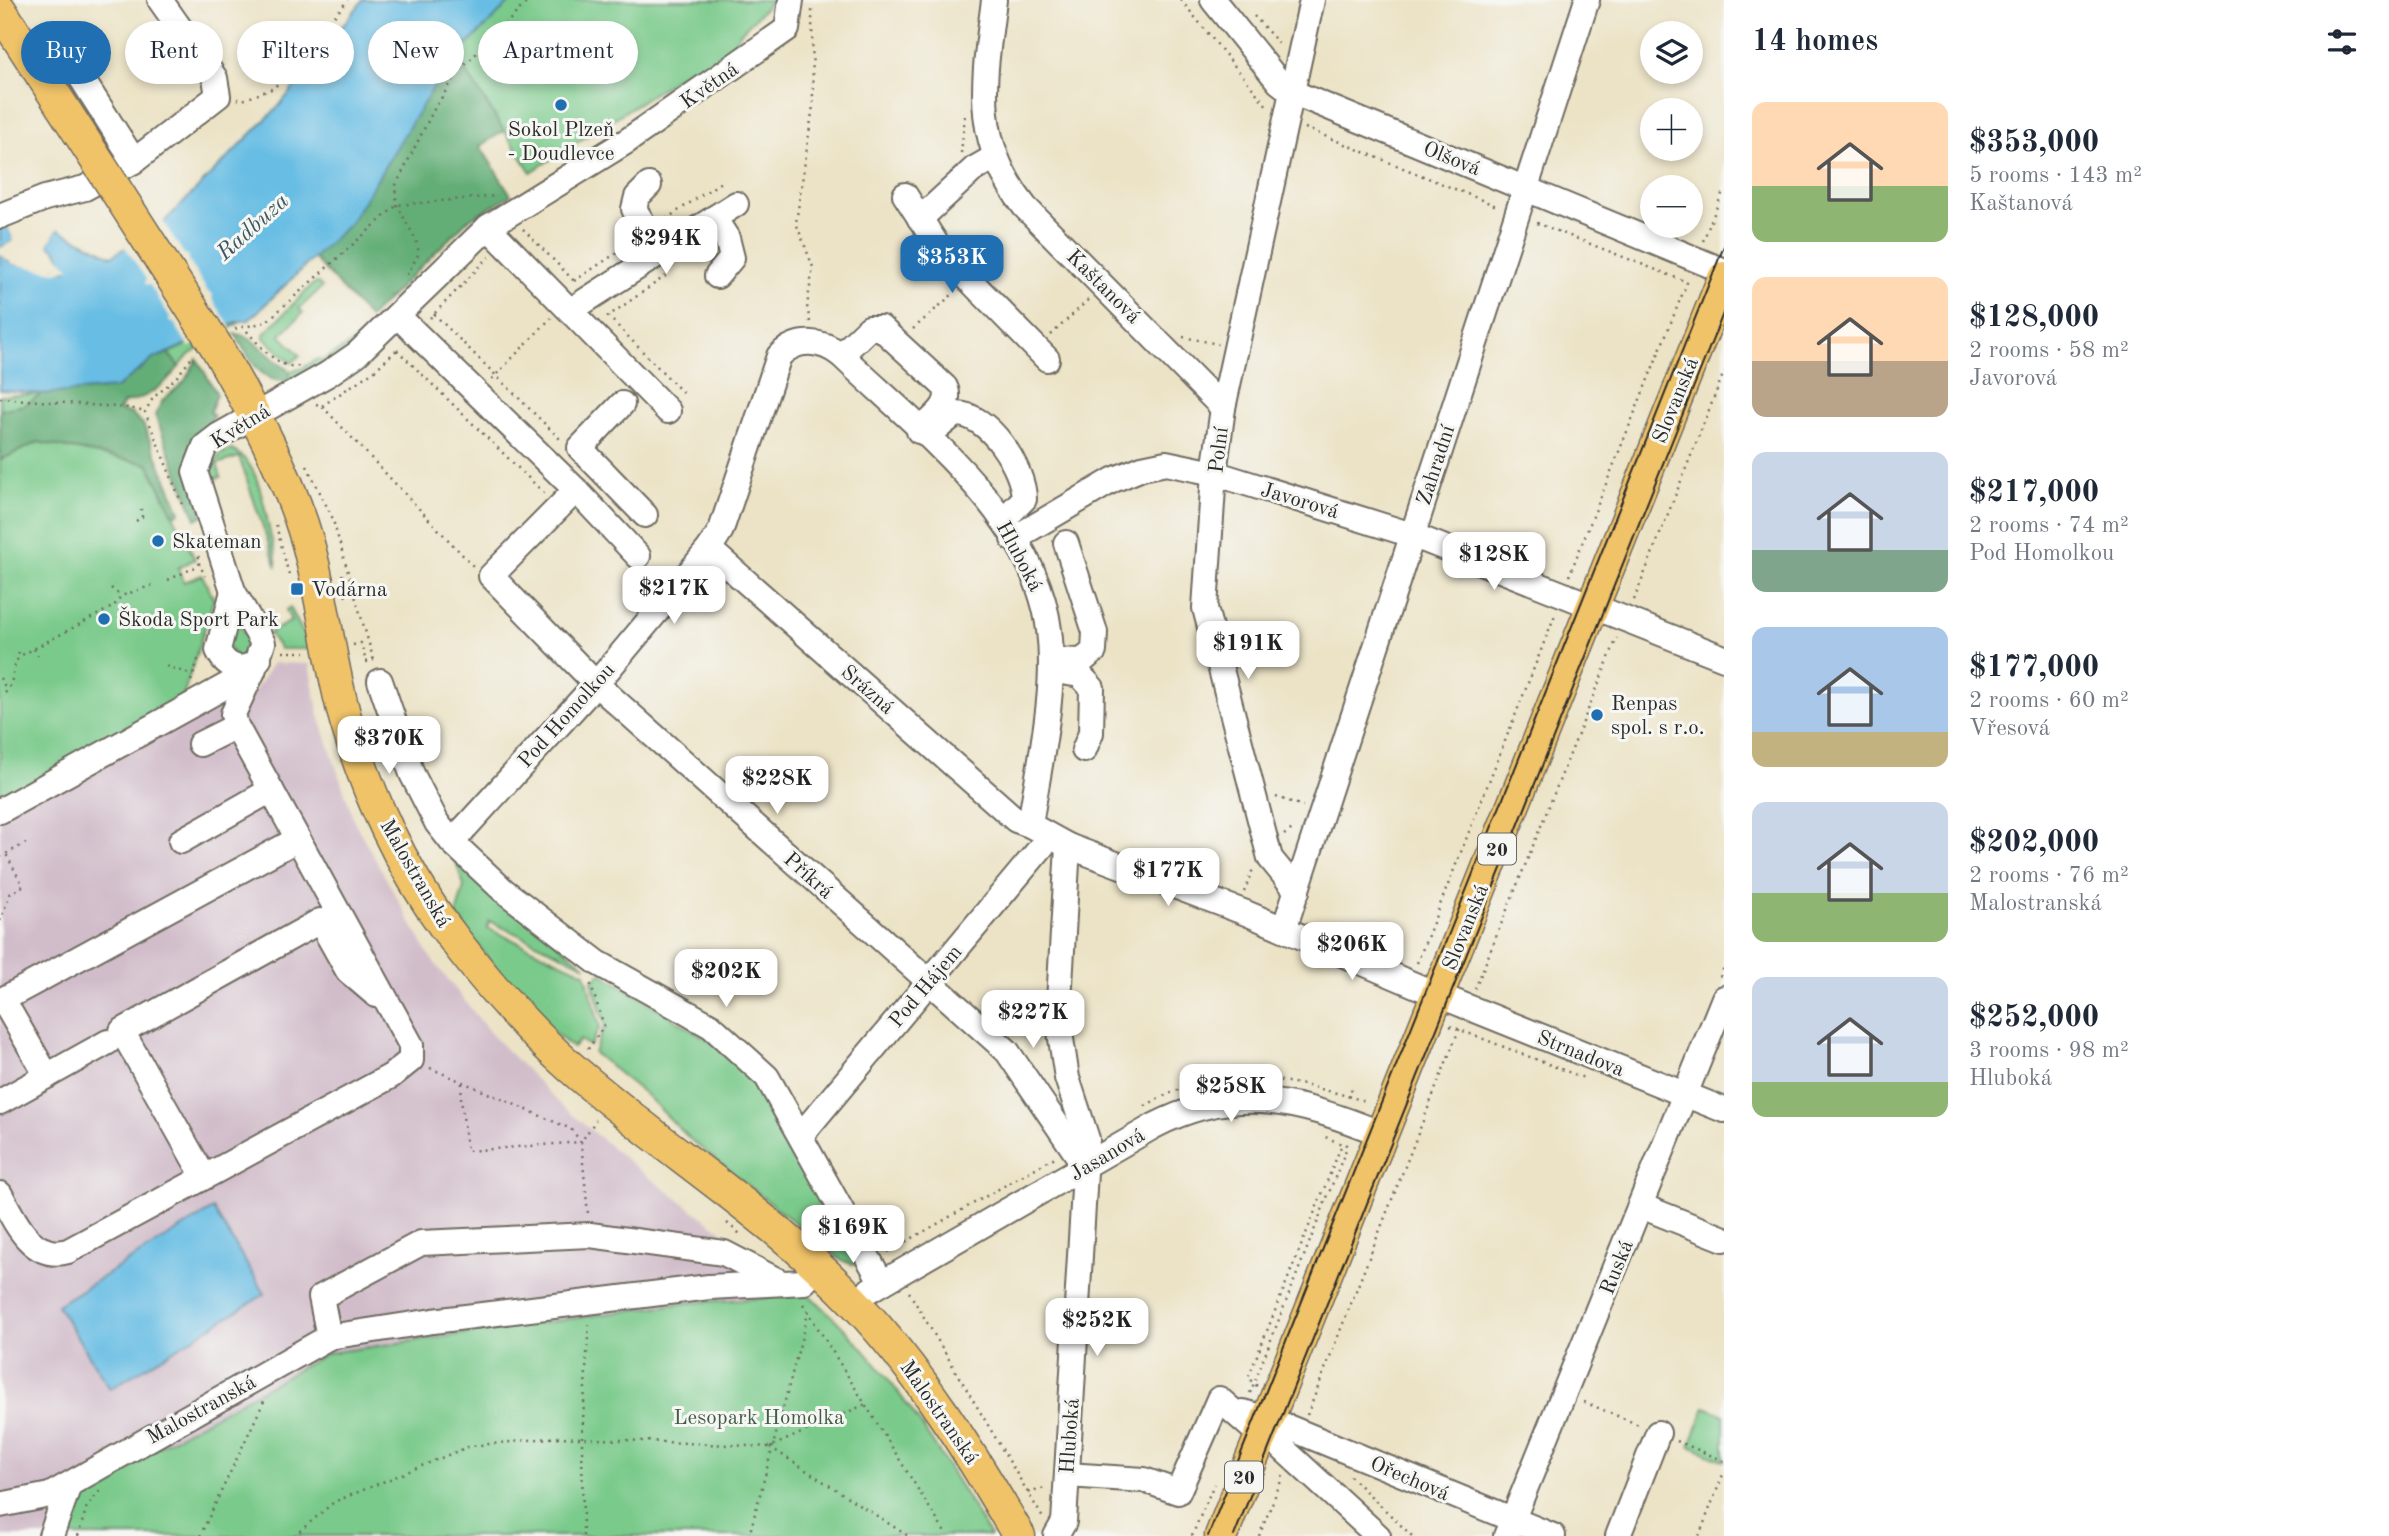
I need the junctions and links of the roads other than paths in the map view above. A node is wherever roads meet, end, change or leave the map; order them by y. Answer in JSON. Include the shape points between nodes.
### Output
{"nodes":[{"id":1,"x":160,"y":0,"type":"edge"},
{"id":2,"x":994,"y":0,"type":"edge"},
{"id":3,"x":1213,"y":0,"type":"edge"},
{"id":4,"x":1312,"y":0,"type":"edge"},
{"id":5,"x":1587,"y":0,"type":"edge"},
{"id":6,"x":802,"y":2,"type":"edge"},
{"id":7,"x":0,"y":10,"type":"edge"},
{"id":8,"x":21,"y":43,"type":"edge"},
{"id":9,"x":47,"y":84,"type":"edge"},
{"id":10,"x":85,"y":84,"type":"edge"},
{"id":11,"x":1292,"y":92,"type":"junction"},
{"id":12,"x":995,"y":157,"type":"junction"},
{"id":13,"x":134,"y":161,"type":"junction"},
{"id":14,"x":649,"y":185,"type":"dead end"},
{"id":15,"x":1525,"y":188,"type":"junction"},
{"id":16,"x":905,"y":195,"type":"dead end"},
{"id":17,"x":736,"y":204,"type":"dead end"},
{"id":18,"x":0,"y":216,"type":"edge"},
{"id":19,"x":714,"y":218,"type":"junction"},
{"id":20,"x":920,"y":219,"type":"junction"},
{"id":21,"x":488,"y":228,"type":"junction"},
{"id":22,"x":667,"y":261,"type":"junction"},
{"id":23,"x":1724,"y":271,"type":"edge"},
{"id":24,"x":717,"y":275,"type":"dead end"},
{"id":25,"x":1724,"y":278,"type":"edge"},
{"id":26,"x":575,"y":304,"type":"junction"},
{"id":27,"x":398,"y":316,"type":"junction"},
{"id":28,"x":815,"y":342,"type":"joint"},
{"id":29,"x":1042,"y":354,"type":"road end"},
{"id":30,"x":841,"y":355,"type":"junction"},
{"id":31,"x":676,"y":403,"type":"road end"},
{"id":32,"x":622,"y":404,"type":"dead end"},
{"id":33,"x":1223,"y":408,"type":"junction"},
{"id":34,"x":254,"y":415,"type":"junction"},
{"id":35,"x":923,"y":434,"type":"junction"},
{"id":36,"x":1214,"y":473,"type":"junction"},
{"id":37,"x":608,"y":478,"type":"junction"},
{"id":38,"x":581,"y":495,"type":"junction"},
{"id":39,"x":645,"y":515,"type":"dead end"},
{"id":40,"x":1008,"y":530,"type":"junction"},
{"id":41,"x":1412,"y":535,"type":"junction"},
{"id":42,"x":1066,"y":544,"type":"dead end"},
{"id":43,"x":709,"y":549,"type":"junction"},
{"id":44,"x":638,"y":556,"type":"dead end"},
{"id":45,"x":233,"y":591,"type":"junction"},
{"id":46,"x":1592,"y":607,"type":"junction"},
{"id":47,"x":1724,"y":658,"type":"edge"},
{"id":48,"x":258,"y":660,"type":"junction"},
{"id":49,"x":1051,"y":666,"type":"junction"},
{"id":50,"x":377,"y":670,"type":"road end"},
{"id":51,"x":596,"y":684,"type":"junction"},
{"id":52,"x":236,"y":726,"type":"junction"},
{"id":53,"x":200,"y":744,"type":"dead end"},
{"id":54,"x":1084,"y":750,"type":"dead end"},
{"id":55,"x":271,"y":790,"type":"junction"},
{"id":56,"x":0,"y":811,"type":"edge"},
{"id":57,"x":1049,"y":837,"type":"junction"},
{"id":58,"x":298,"y":839,"type":"junction"},
{"id":59,"x":181,"y":841,"type":"dead end"},
{"id":60,"x":452,"y":842,"type":"junction"},
{"id":61,"x":1297,"y":891,"type":"junction"},
{"id":62,"x":1284,"y":929,"type":"junction"},
{"id":63,"x":929,"y":981,"type":"junction"},
{"id":64,"x":1724,"y":998,"type":"edge"},
{"id":65,"x":2,"y":1000,"type":"edge"},
{"id":66,"x":390,"y":1007,"type":"junction"},
{"id":67,"x":1448,"y":1012,"type":"junction"},
{"id":68,"x":108,"y":1042,"type":"dead end"},
{"id":69,"x":47,"y":1076,"type":"junction"},
{"id":70,"x":1685,"y":1095,"type":"junction"},
{"id":71,"x":0,"y":1102,"type":"edge"},
{"id":72,"x":1724,"y":1110,"type":"edge"},
{"id":73,"x":802,"y":1134,"type":"junction"},
{"id":74,"x":1381,"y":1134,"type":"junction"},
{"id":75,"x":1086,"y":1166,"type":"junction"},
{"id":76,"x":204,"y":1177,"type":"junction"},
{"id":77,"x":0,"y":1194,"type":"edge"},
{"id":78,"x":1641,"y":1206,"type":"junction"},
{"id":79,"x":0,"y":1226,"type":"edge"},
{"id":80,"x":1724,"y":1239,"type":"edge"},
{"id":81,"x":33,"y":1244,"type":"junction"},
{"id":82,"x":818,"y":1267,"type":"junction"},
{"id":83,"x":882,"y":1283,"type":"junction"},
{"id":84,"x":784,"y":1284,"type":"junction"},
{"id":85,"x":853,"y":1300,"type":"junction"},
{"id":86,"x":329,"y":1337,"type":"junction"},
{"id":87,"x":1268,"y":1419,"type":"junction"},
{"id":88,"x":1658,"y":1433,"type":"dead end"},
{"id":89,"x":1067,"y":1475,"type":"junction"},
{"id":90,"x":69,"y":1485,"type":"junction"},
{"id":91,"x":0,"y":1505,"type":"edge"},
{"id":92,"x":1509,"y":1529,"type":"edge"},
{"id":93,"x":1041,"y":1532,"type":"edge"},
{"id":94,"x":51,"y":1536,"type":"edge"},
{"id":95,"x":1221,"y":1536,"type":"edge"},
{"id":96,"x":1371,"y":1536,"type":"edge"},
{"id":97,"x":1378,"y":1536,"type":"edge"},
{"id":98,"x":1553,"y":1536,"type":"edge"},
{"id":99,"x":1618,"y":1536,"type":"edge"}],
"edges":[{"from":1,"to":13,"type":"street","via":[[215,78],[218,96]]},
{"from":2,"to":12,"type":"street","name":"Kaštanová","via":[[983,88]]},
{"from":3,"to":11,"type":"street","name":"Olšová"},
{"from":4,"to":11,"type":"street","name":"Polní"},
{"from":5,"to":15,"type":"street","name":"Zahradní"},
{"from":6,"to":21,"type":"street","name":"Květná","via":[[787,29],[627,141]]},
{"from":7,"to":8,"type":"main road","name":"Malostranská"},
{"from":9,"to":34,"type":"main road","name":"Malostranská","bridge":true,"via":[[214,344]]},
{"from":10,"to":13,"type":"street"},
{"from":11,"to":15,"type":"street","name":"Olšová"},
{"from":11,"to":33,"type":"street","name":"Polní"},
{"from":12,"to":20,"type":"street","via":[[974,169]]},
{"from":12,"to":33,"type":"street","name":"Kaštanová","via":[[1025,207]]},
{"from":13,"to":18,"type":"street","via":[[85,188]]},
{"from":14,"to":22,"type":"street","via":[[637,197],[634,209]]},
{"from":15,"to":23,"type":"street","name":"Olšová"},
{"from":15,"to":41,"type":"street","name":"Zahradní"},
{"from":16,"to":20,"type":"street"},
{"from":17,"to":19,"type":"street"},
{"from":19,"to":22,"type":"street"},
{"from":19,"to":24,"type":"street","via":[[727,238],[732,258]]},
{"from":20,"to":29,"type":"street","via":[[941,251]]},
{"from":21,"to":26,"type":"street"},
{"from":21,"to":27,"type":"street","name":"Květná"},
{"from":22,"to":26,"type":"street"},
{"from":25,"to":46,"type":"main road","name":"Slovanská","number":"20"},
{"from":26,"to":31,"type":"street"},
{"from":27,"to":34,"type":"street","name":"Květná","via":[[328,374]]},
{"from":27,"to":38,"type":"street"},
{"from":28,"to":30,"type":"street","name":"Hluboká"},
{"from":28,"to":43,"type":"street","name":"Pod Homolkou","via":[[779,356],[721,530]]},
{"from":30,"to":35,"type":"street","name":"Hluboká"},
{"from":30,"to":35,"type":"street","via":[[877,326],[945,387],[946,403]]},
{"from":32,"to":37,"type":"street","via":[[580,448]]},
{"from":33,"to":36,"type":"street","name":"Polní"},
{"from":34,"to":45,"type":"street","name":"Květná","via":[[205,446],[195,472]]},
{"from":34,"to":82,"type":"main road","name":"Malostranská","via":[[307,537],[339,694],[358,758],[406,864],[442,922],[481,975],[570,1067]]},
{"from":35,"to":40,"type":"street","name":"Hluboká","via":[[987,497]]},
{"from":35,"to":40,"type":"street","via":[[955,414],[973,415],[983,423],[1017,467],[1024,488],[1024,499]]},
{"from":36,"to":40,"type":"street","name":"Javorová","via":[[1166,463],[1142,468]]},
{"from":36,"to":41,"type":"street","name":"Javorová"},
{"from":36,"to":61,"type":"street","name":"Polní","via":[[1205,608],[1270,858]]},
{"from":37,"to":38,"type":"street"},
{"from":37,"to":39,"type":"street"},
{"from":38,"to":44,"type":"street"},
{"from":38,"to":51,"type":"street","via":[[558,508],[484,573]]},
{"from":40,"to":49,"type":"street","name":"Hluboká","via":[[1045,605]]},
{"from":41,"to":46,"type":"street","name":"Javorová"},
{"from":41,"to":61,"type":"street","name":"Zahradní"},
{"from":42,"to":49,"type":"street","via":[[1095,644],[1094,652],[1082,662]]},
{"from":43,"to":51,"type":"street","name":"Pod Homolkou"},
{"from":43,"to":57,"type":"street","name":"Srázná","via":[[1016,820]]},
{"from":45,"to":48,"type":"street","name":"Květná","via":[[260,635]]},
{"from":45,"to":48,"type":"street","via":[[218,650],[237,668]]},
{"from":46,"to":47,"type":"street","name":"Javorová"},
{"from":46,"to":67,"type":"main road","name":"Slovanská","number":"20"},
{"from":48,"to":52,"type":"street","via":[[233,714]]},
{"from":48,"to":56,"type":"street"},
{"from":49,"to":54,"type":"street","via":[[1080,675],[1092,688],[1091,733]]},
{"from":49,"to":57,"type":"street","name":"Hluboká"},
{"from":50,"to":60,"type":"street","name":"Malostranská","via":[[412,774]]},
{"from":51,"to":60,"type":"street","name":"Pod Homolkou"},
{"from":51,"to":63,"type":"street","name":"Příkrá"},
{"from":52,"to":53,"type":"street"},
{"from":52,"to":55,"type":"street"},
{"from":55,"to":58,"type":"street"},
{"from":55,"to":59,"type":"street"},
{"from":57,"to":62,"type":"street","name":"Srázná"},
{"from":57,"to":63,"type":"street","name":"Pod Hájem"},
{"from":57,"to":75,"type":"street","name":"Hluboká","via":[[1058,1019],[1067,1078],[1087,1139]]},
{"from":58,"to":65,"type":"street"},
{"from":58,"to":66,"type":"street"},
{"from":60,"to":73,"type":"street","name":"Malostranská","via":[[503,890],[598,963],[711,1026],[767,1077]]},
{"from":61,"to":62,"type":"street","name":"Zahradní"},
{"from":62,"to":67,"type":"street","name":"Strnadova"},
{"from":63,"to":73,"type":"street","name":"Pod Hájem"},
{"from":63,"to":75,"type":"street","via":[[1007,1051]]},
{"from":64,"to":70,"type":"street","name":"Ruská"},
{"from":65,"to":69,"type":"street"},
{"from":66,"to":76,"type":"street","via":[[411,1045],[408,1063]]},
{"from":66,"to":76,"type":"street","via":[[348,971],[320,921],[122,1031]]},
{"from":67,"to":70,"type":"street","name":"Strnadova"},
{"from":67,"to":74,"type":"main road","name":"Slovanská","number":"20"},
{"from":68,"to":69,"type":"street"},
{"from":69,"to":71,"type":"street"},
{"from":70,"to":72,"type":"street","name":"Strnadova"},
{"from":70,"to":78,"type":"street","name":"Ruská"},
{"from":73,"to":83,"type":"street","name":"Malostranská"},
{"from":74,"to":75,"type":"street","name":"Jasanová","via":[[1293,1102],[1242,1099],[1171,1117]]},
{"from":74,"to":87,"type":"main road","name":"Slovanská","number":"20"},
{"from":75,"to":83,"type":"street","name":"Jasanová"},
{"from":75,"to":89,"type":"street","name":"Hluboká"},
{"from":76,"to":81,"type":"street","via":[[68,1251],[58,1254]]},
{"from":77,"to":81,"type":"street","via":[[21,1233]]},
{"from":78,"to":80,"type":"street"},
{"from":78,"to":92,"type":"street","name":"Ruská"},
{"from":79,"to":81,"type":"street"},
{"from":82,"to":84,"type":"street","name":"Malostranská","via":[[804,1282]]},
{"from":82,"to":85,"type":"main road","name":"Malostranská"},
{"from":83,"to":85,"type":"street","name":"Jasanová"},
{"from":84,"to":86,"type":"street","name":"Malostranská","via":[[709,1287]]},
{"from":84,"to":86,"type":"street","via":[[724,1253],[590,1235],[421,1243],[321,1297]]},
{"from":85,"to":93,"type":"main road","name":"Malostranská"},
{"from":86,"to":90,"type":"street","name":"Malostranská"},
{"from":87,"to":92,"type":"street","name":"Ořechová"},
{"from":87,"to":95,"type":"main road","name":"Slovanská","number":"20"},
{"from":87,"to":97,"type":"street","name":"Ořechová","via":[[1243,1412]]},
{"from":88,"to":99,"type":"street"},
{"from":89,"to":93,"type":"street","name":"Hluboká","via":[[1064,1522]]},
{"from":89,"to":96,"type":"street","via":[[1144,1480],[1178,1492],[1220,1399]]},
{"from":90,"to":91,"type":"street","name":"Malostranská","via":[[50,1495]]},
{"from":90,"to":94,"type":"street"},
{"from":92,"to":98,"type":"street","name":"Ořechová"}]}
